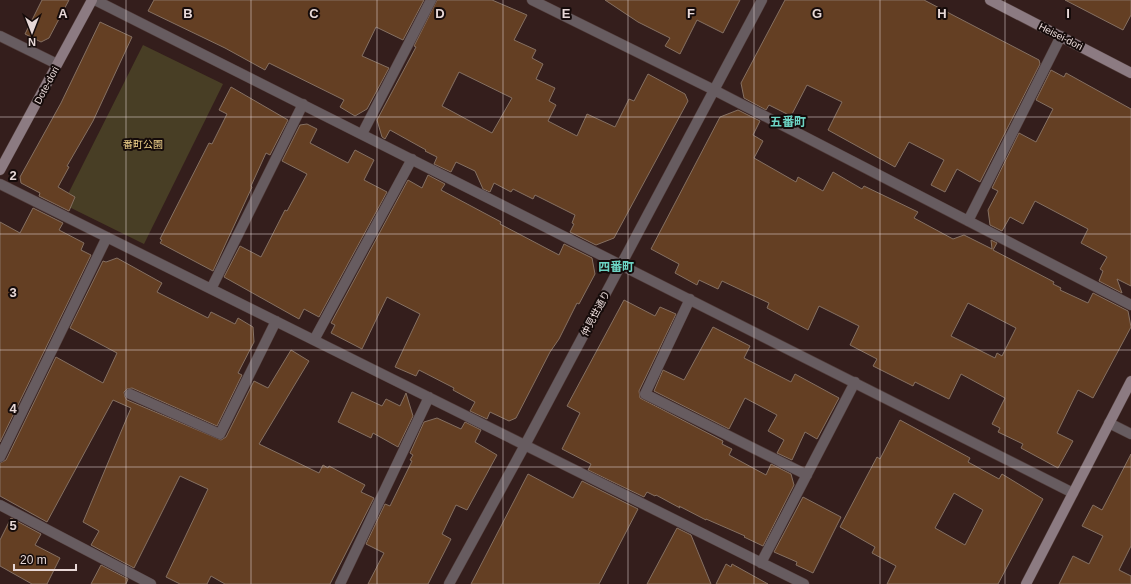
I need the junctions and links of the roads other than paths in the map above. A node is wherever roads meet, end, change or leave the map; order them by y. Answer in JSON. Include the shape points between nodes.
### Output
{"nodes":[{"id":1,"x":92,"y":0,"type":"edge"},
{"id":2,"x":95,"y":0,"type":"edge"},
{"id":3,"x":430,"y":0,"type":"edge"},
{"id":4,"x":532,"y":0,"type":"edge"},
{"id":5,"x":762,"y":0,"type":"edge"},
{"id":6,"x":990,"y":0,"type":"edge"},
{"id":7,"x":0,"y":36,"type":"edge"},
{"id":8,"x":1061,"y":36,"type":"junction"},
{"id":9,"x":57,"y":64,"type":"junction"},
{"id":10,"x":1131,"y":73,"type":"edge"},
{"id":11,"x":714,"y":90,"type":"junction"},
{"id":12,"x":303,"y":104,"type":"junction"},
{"id":13,"x":362,"y":134,"type":"junction"},
{"id":14,"x":412,"y":159,"type":"junction"},
{"id":15,"x":0,"y":170,"type":"edge"},
{"id":16,"x":0,"y":184,"type":"edge"},
{"id":17,"x":968,"y":221,"type":"junction"},
{"id":18,"x":107,"y":237,"type":"junction"},
{"id":19,"x":621,"y":264,"type":"junction"},
{"id":20,"x":211,"y":289,"type":"junction"},
{"id":21,"x":690,"y":299,"type":"junction"},
{"id":22,"x":1131,"y":305,"type":"edge"},
{"id":23,"x":276,"y":321,"type":"junction"},
{"id":24,"x":314,"y":340,"type":"junction"},
{"id":25,"x":1131,"y":381,"type":"edge"},
{"id":26,"x":855,"y":382,"type":"junction"},
{"id":27,"x":130,"y":394,"type":"dead end"},
{"id":28,"x":429,"y":397,"type":"junction"},
{"id":29,"x":1109,"y":423,"type":"junction"},
{"id":30,"x":1131,"y":434,"type":"edge"},
{"id":31,"x":526,"y":445,"type":"junction"},
{"id":32,"x":0,"y":457,"type":"edge"},
{"id":33,"x":807,"y":475,"type":"junction"},
{"id":34,"x":1073,"y":493,"type":"junction"},
{"id":35,"x":0,"y":505,"type":"edge"},
{"id":36,"x":761,"y":563,"type":"junction"},
{"id":37,"x":152,"y":584,"type":"edge"},
{"id":38,"x":340,"y":584,"type":"edge"},
{"id":39,"x":449,"y":584,"type":"edge"},
{"id":40,"x":804,"y":584,"type":"edge"},
{"id":41,"x":1026,"y":584,"type":"edge"}],
"edges":[{"from":1,"to":9,"type":"street","name":"Dote-dori"},
{"from":2,"to":12,"type":"street"},
{"from":3,"to":13,"type":"street"},
{"from":4,"to":11,"type":"street"},
{"from":5,"to":11,"type":"street","name":"仲見世通り"},
{"from":6,"to":8,"type":"street","name":"Heisei-dori"},
{"from":7,"to":9,"type":"street"},
{"from":8,"to":10,"type":"street","name":"Heisei-dori"},
{"from":8,"to":17,"type":"street"},
{"from":9,"to":15,"type":"street","name":"Dote-dori"},
{"from":11,"to":17,"type":"street"},
{"from":11,"to":19,"type":"street","name":"仲見世通り"},
{"from":12,"to":13,"type":"street"},
{"from":12,"to":20,"type":"street"},
{"from":13,"to":14,"type":"street"},
{"from":14,"to":19,"type":"street"},
{"from":14,"to":24,"type":"street"},
{"from":16,"to":18,"type":"street"},
{"from":17,"to":22,"type":"street"},
{"from":18,"to":20,"type":"street"},
{"from":18,"to":32,"type":"street"},
{"from":19,"to":21,"type":"street"},
{"from":19,"to":31,"type":"street","name":"仲見世通り"},
{"from":20,"to":23,"type":"street"},
{"from":21,"to":26,"type":"street"},
{"from":21,"to":33,"type":"street","via":[[645,394]]},
{"from":23,"to":24,"type":"street"},
{"from":23,"to":27,"type":"street","via":[[220,434]]},
{"from":24,"to":28,"type":"street"},
{"from":25,"to":29,"type":"street"},
{"from":26,"to":33,"type":"street"},
{"from":26,"to":34,"type":"street"},
{"from":28,"to":31,"type":"street"},
{"from":28,"to":38,"type":"street"},
{"from":29,"to":30,"type":"street"},
{"from":29,"to":34,"type":"street"},
{"from":31,"to":36,"type":"street"},
{"from":31,"to":39,"type":"street","name":"仲見世通り"},
{"from":33,"to":36,"type":"street"},
{"from":34,"to":41,"type":"street"},
{"from":35,"to":37,"type":"street"},
{"from":36,"to":40,"type":"street"}]}
